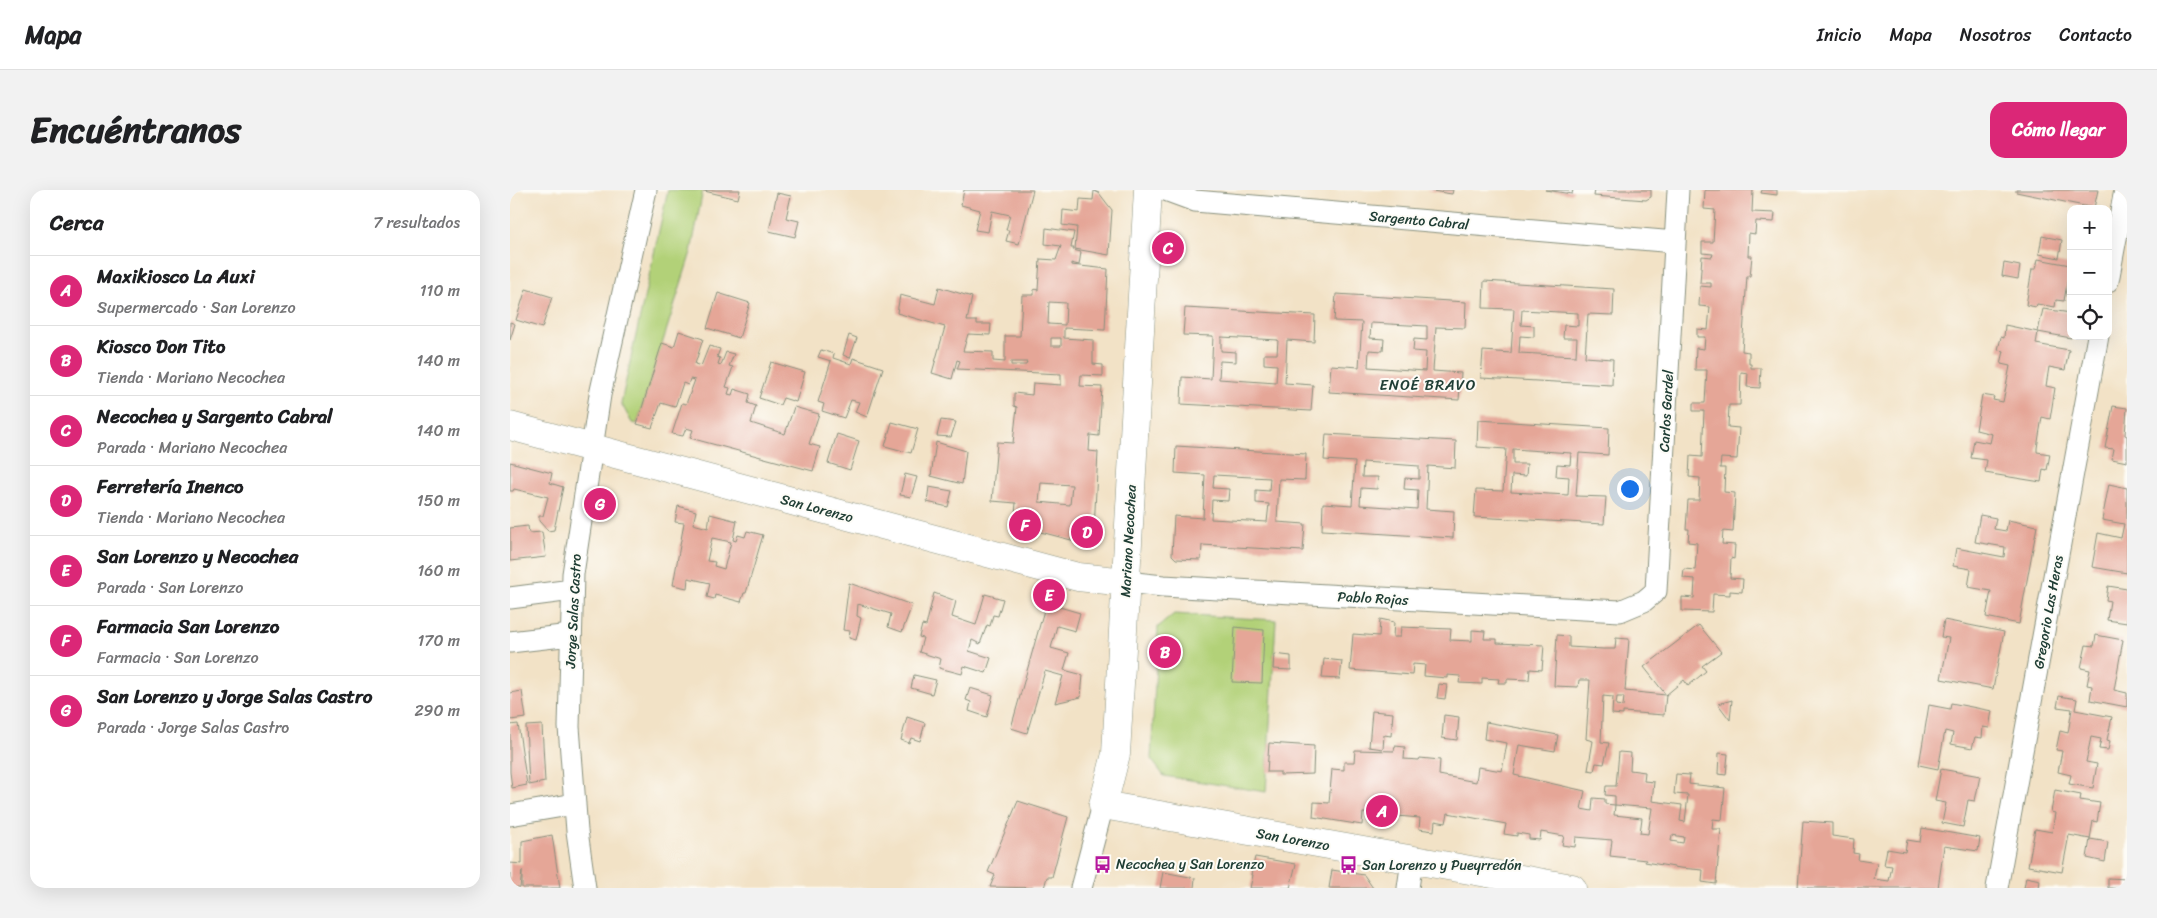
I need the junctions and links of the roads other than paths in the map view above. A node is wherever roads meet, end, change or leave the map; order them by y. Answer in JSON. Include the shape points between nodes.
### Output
{"nodes":[{"id":1,"x":646,"y":190,"type":"edge"},
{"id":2,"x":1148,"y":190,"type":"edge"},
{"id":3,"x":1165,"y":190,"type":"edge"},
{"id":4,"x":1678,"y":190,"type":"edge"},
{"id":5,"x":2125,"y":190,"type":"edge"},
{"id":6,"x":1676,"y":242,"type":"junction"},
{"id":7,"x":2112,"y":260,"type":"edge"},
{"id":8,"x":2097,"y":340,"type":"edge"},
{"id":9,"x":510,"y":426,"type":"edge"},
{"id":10,"x":592,"y":448,"type":"junction"},
{"id":11,"x":1126,"y":582,"type":"junction"},
{"id":12,"x":572,"y":590,"type":"junction"},
{"id":13,"x":510,"y":598,"type":"edge"},
{"id":14,"x":1620,"y":611,"type":"joint"},
{"id":15,"x":571,"y":635,"type":"junction"},
{"id":16,"x":510,"y":642,"type":"edge"},
{"id":17,"x":575,"y":804,"type":"junction"},
{"id":18,"x":1103,"y":806,"type":"junction"},
{"id":19,"x":510,"y":815,"type":"edge"},
{"id":20,"x":1412,"y":860,"type":"junction"},
{"id":21,"x":585,"y":888,"type":"edge"},
{"id":22,"x":1080,"y":888,"type":"edge"},
{"id":23,"x":1408,"y":888,"type":"edge"},
{"id":24,"x":1572,"y":888,"type":"edge"},
{"id":25,"x":1997,"y":888,"type":"edge"}],
"edges":[{"from":1,"to":10,"type":"street","name":"Jorge Salas Castro","via":[[600,395]]},
{"from":2,"to":11,"type":"main road","name":"Mariano Necochea"},
{"from":3,"to":6,"type":"street","name":"Sargento Cabral","via":[[1195,201]]},
{"from":4,"to":6,"type":"street","name":"Carlos Gardel"},
{"from":5,"to":7,"type":"street"},
{"from":6,"to":14,"type":"street","name":"Carlos Gardel","via":[[1656,591],[1644,601]]},
{"from":8,"to":25,"type":"street","name":"Gregorio Las Heras"},
{"from":9,"to":10,"type":"main road","name":"San Lorenzo"},
{"from":10,"to":11,"type":"main road","name":"San Lorenzo","via":[[1078,577]]},
{"from":10,"to":12,"type":"street","name":"Jorge Salas Castro"},
{"from":11,"to":14,"type":"street","name":"Pablo Rojas"},
{"from":11,"to":18,"type":"main road","name":"Mariano Necochea","via":[[1116,754]]},
{"from":12,"to":13,"type":"street"},
{"from":12,"to":15,"type":"street","name":"Jorge Salas Castro"},
{"from":15,"to":16,"type":"street"},
{"from":15,"to":17,"type":"street","name":"Jorge Salas Castro","via":[[569,727]]},
{"from":17,"to":19,"type":"street"},
{"from":17,"to":21,"type":"street","name":"Jorge Salas Castro"},
{"from":18,"to":20,"type":"main road","name":"San Lorenzo"},
{"from":18,"to":22,"type":"street","name":"Mariano Necochea"},
{"from":20,"to":23,"type":"street"},
{"from":20,"to":24,"type":"main road","name":"San Lorenzo"}]}
